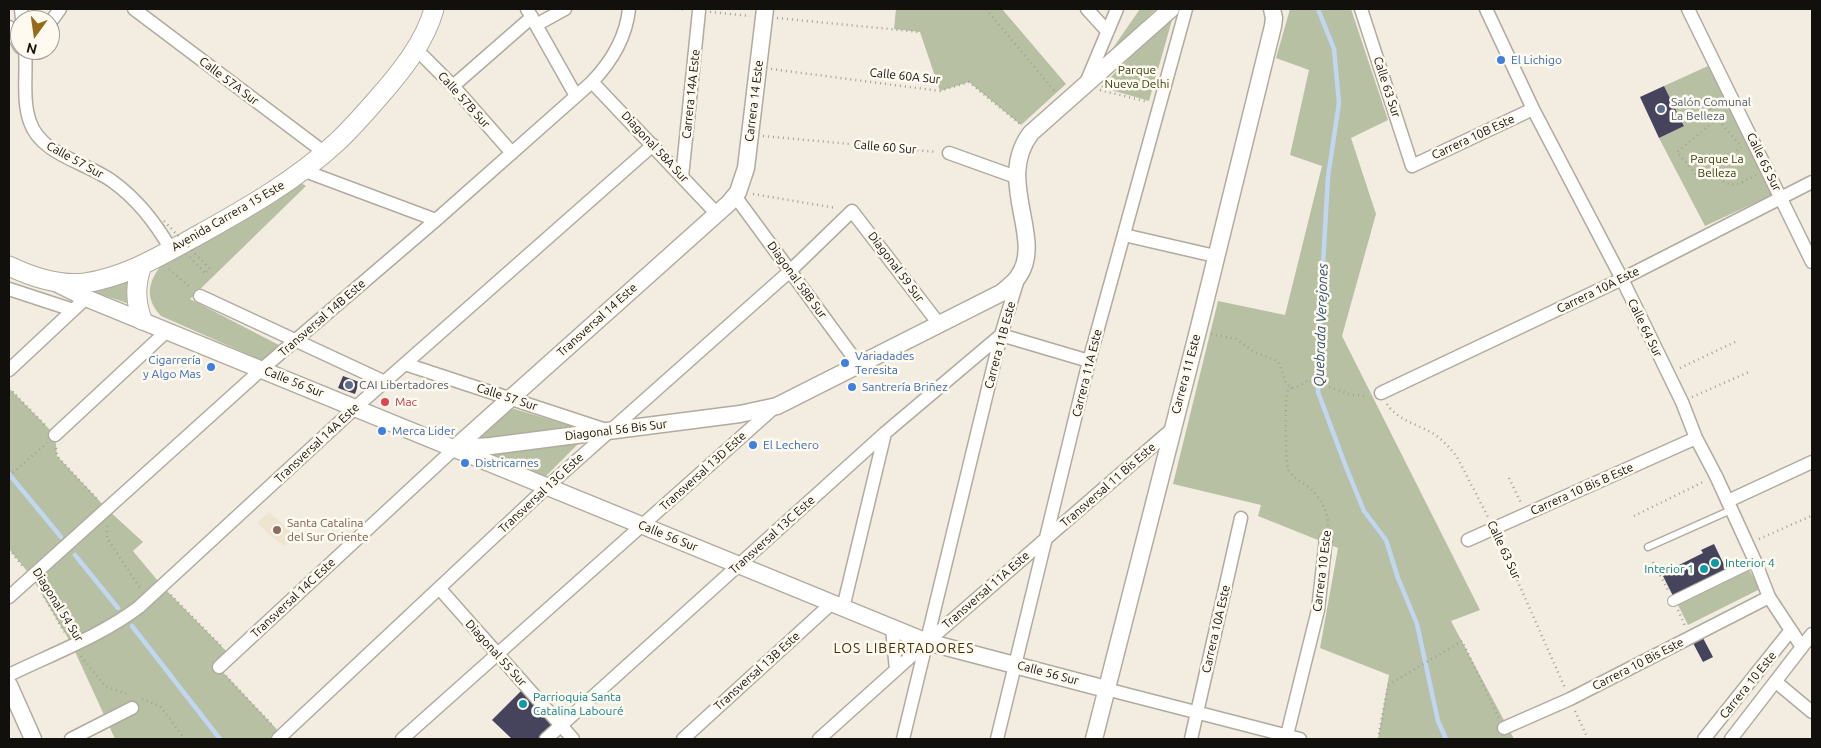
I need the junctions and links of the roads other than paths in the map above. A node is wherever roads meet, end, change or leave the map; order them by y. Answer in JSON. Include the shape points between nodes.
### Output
{"nodes":[{"id":1,"x":134,"y":9,"type":"edge"},
{"id":2,"x":434,"y":9,"type":"edge"},
{"id":3,"x":565,"y":9,"type":"edge"},
{"id":4,"x":629,"y":9,"type":"edge"},
{"id":5,"x":1087,"y":9,"type":"edge"},
{"id":6,"x":1117,"y":9,"type":"edge"},
{"id":7,"x":1171,"y":9,"type":"edge"},
{"id":8,"x":1186,"y":9,"type":"edge"},
{"id":9,"x":1272,"y":9,"type":"edge"},
{"id":10,"x":1361,"y":9,"type":"edge"},
{"id":11,"x":1486,"y":9,"type":"edge"},
{"id":12,"x":1688,"y":9,"type":"edge"},
{"id":13,"x":699,"y":11,"type":"road end"},
{"id":14,"x":764,"y":13,"type":"edge"},
{"id":15,"x":532,"y":17,"type":"edge"},
{"id":16,"x":1107,"y":31,"type":"junction"},
{"id":17,"x":416,"y":48,"type":"junction"},
{"id":18,"x":25,"y":60,"type":"edge"},
{"id":19,"x":592,"y":82,"type":"junction"},
{"id":20,"x":453,"y":86,"type":"junction"},
{"id":21,"x":1085,"y":86,"type":"junction"},
{"id":22,"x":576,"y":96,"type":"junction"},
{"id":23,"x":1533,"y":109,"type":"junction"},
{"id":24,"x":653,"y":145,"type":"junction"},
{"id":25,"x":325,"y":153,"type":"junction"},
{"id":26,"x":512,"y":153,"type":"junction"},
{"id":27,"x":949,"y":153,"type":"road end"},
{"id":28,"x":1412,"y":166,"type":"joint"},
{"id":29,"x":302,"y":170,"type":"junction"},
{"id":30,"x":682,"y":176,"type":"junction"},
{"id":31,"x":1016,"y":177,"type":"junction"},
{"id":32,"x":1812,"y":182,"type":"edge"},
{"id":33,"x":736,"y":194,"type":"junction"},
{"id":34,"x":1782,"y":198,"type":"junction"},
{"id":35,"x":852,"y":210,"type":"joint"},
{"id":36,"x":717,"y":214,"type":"junction"},
{"id":37,"x":436,"y":220,"type":"junction"},
{"id":38,"x":1124,"y":235,"type":"junction"},
{"id":39,"x":162,"y":254,"type":"junction"},
{"id":40,"x":1215,"y":256,"type":"junction"},
{"id":41,"x":1812,"y":262,"type":"edge"},
{"id":42,"x":9,"y":266,"type":"edge"},
{"id":43,"x":790,"y":270,"type":"junction"},
{"id":44,"x":1019,"y":276,"type":"junction"},
{"id":45,"x":1622,"y":279,"type":"junction"},
{"id":46,"x":54,"y":282,"type":"junction"},
{"id":47,"x":9,"y":289,"type":"edge"},
{"id":48,"x":200,"y":296,"type":"road end"},
{"id":49,"x":86,"y":298,"type":"junction"},
{"id":50,"x":73,"y":310,"type":"junction"},
{"id":51,"x":142,"y":320,"type":"junction"},
{"id":52,"x":939,"y":324,"type":"junction"},
{"id":53,"x":167,"y":331,"type":"junction"},
{"id":54,"x":1001,"y":335,"type":"junction"},
{"id":55,"x":295,"y":340,"type":"junction"},
{"id":56,"x":1089,"y":361,"type":"junction"},
{"id":57,"x":405,"y":364,"type":"junction"},
{"id":58,"x":859,"y":365,"type":"junction"},
{"id":59,"x":262,"y":369,"type":"junction"},
{"id":60,"x":9,"y":370,"type":"edge"},
{"id":61,"x":385,"y":382,"type":"junction"},
{"id":62,"x":1381,"y":393,"type":"road end"},
{"id":63,"x":509,"y":398,"type":"junction"},
{"id":64,"x":777,"y":406,"type":"junction"},
{"id":65,"x":356,"y":407,"type":"junction"},
{"id":66,"x":1171,"y":430,"type":"junction"},
{"id":67,"x":609,"y":431,"type":"junction"},
{"id":68,"x":885,"y":432,"type":"junction"},
{"id":69,"x":55,"y":435,"type":"road end"},
{"id":70,"x":1696,"y":438,"type":"junction"},
{"id":71,"x":455,"y":448,"type":"junction"},
{"id":72,"x":1812,"y":462,"type":"edge"},
{"id":73,"x":548,"y":486,"type":"junction"},
{"id":74,"x":1730,"y":506,"type":"junction"},
{"id":75,"x":1240,"y":518,"type":"dead end"},
{"id":76,"x":642,"y":525,"type":"junction"},
{"id":77,"x":1326,"y":538,"type":"road end"},
{"id":78,"x":1045,"y":539,"type":"junction"},
{"id":79,"x":1468,"y":540,"type":"dead end"},
{"id":80,"x":1648,"y":547,"type":"dead end"},
{"id":81,"x":1755,"y":561,"type":"junction"},
{"id":82,"x":738,"y":565,"type":"junction"},
{"id":83,"x":439,"y":588,"type":"junction"},
{"id":84,"x":1769,"y":596,"type":"junction"},
{"id":85,"x":9,"y":597,"type":"edge"},
{"id":86,"x":1673,"y":601,"type":"dead end"},
{"id":87,"x":838,"y":606,"type":"junction"},
{"id":88,"x":892,"y":628,"type":"junction"},
{"id":89,"x":1791,"y":630,"type":"junction"},
{"id":90,"x":1812,"y":634,"type":"edge"},
{"id":91,"x":927,"y":642,"type":"junction"},
{"id":92,"x":1802,"y":647,"type":"junction"},
{"id":93,"x":498,"y":654,"type":"junction"},
{"id":94,"x":1016,"y":665,"type":"junction"},
{"id":95,"x":218,"y":667,"type":"road end"},
{"id":96,"x":896,"y":670,"type":"junction"},
{"id":97,"x":9,"y":675,"type":"edge"},
{"id":98,"x":1776,"y":682,"type":"junction"},
{"id":99,"x":9,"y":685,"type":"edge"},
{"id":100,"x":1106,"y":689,"type":"junction"},
{"id":101,"x":132,"y":708,"type":"dead end"},
{"id":102,"x":1197,"y":712,"type":"junction"},
{"id":103,"x":1812,"y":712,"type":"edge"},
{"id":104,"x":561,"y":726,"type":"junction"},
{"id":105,"x":1504,"y":728,"type":"road end"},
{"id":106,"x":280,"y":737,"type":"edge"},
{"id":107,"x":1286,"y":738,"type":"edge"},
{"id":108,"x":33,"y":739,"type":"edge"},
{"id":109,"x":71,"y":739,"type":"edge"},
{"id":110,"x":402,"y":739,"type":"edge"},
{"id":111,"x":546,"y":739,"type":"edge"},
{"id":112,"x":573,"y":739,"type":"edge"},
{"id":113,"x":683,"y":739,"type":"edge"},
{"id":114,"x":819,"y":739,"type":"edge"},
{"id":115,"x":903,"y":739,"type":"edge"},
{"id":116,"x":997,"y":739,"type":"edge"},
{"id":117,"x":1094,"y":739,"type":"edge"},
{"id":118,"x":1191,"y":739,"type":"edge"},
{"id":119,"x":1300,"y":739,"type":"edge"},
{"id":120,"x":1704,"y":739,"type":"edge"},
{"id":121,"x":1731,"y":739,"type":"edge"}],
"edges":[{"from":1,"to":25,"type":"street","name":"Calle 57A Sur"},
{"from":2,"to":17,"type":"main road","name":"Avenida Carrera 15 Este"},
{"from":3,"to":15,"type":"street"},
{"from":4,"to":19,"type":"street","name":"Transversal 14B Este","via":[[616,52]]},
{"from":5,"to":16,"type":"street"},
{"from":6,"to":16,"type":"street"},
{"from":7,"to":21,"type":"street","name":"Carrera 11B Este"},
{"from":8,"to":38,"type":"street","name":"Carrera 11A Este"},
{"from":9,"to":40,"type":"street","name":"Carrera 11 Este","via":[[1273,26]]},
{"from":10,"to":28,"type":"street","name":"Calle 63 Sur"},
{"from":11,"to":23,"type":"street","name":"Calle 64 Sur"},
{"from":12,"to":34,"type":"street","name":"Calle 65 Sur"},
{"from":13,"to":30,"type":"street","name":"Carrera 14A Este"},
{"from":14,"to":33,"type":"street","name":"Carrera 14 Este","via":[[746,168]]},
{"from":15,"to":20,"type":"street"},
{"from":15,"to":22,"type":"street"},
{"from":16,"to":21,"type":"street"},
{"from":17,"to":20,"type":"street","name":"Calle 57B Sur"},
{"from":17,"to":25,"type":"main road","name":"Avenida Carrera 15 Este","via":[[397,76]]},
{"from":18,"to":39,"type":"street","name":"Calle 57 Sur","via":[[28,114],[33,130],[51,149],[91,168],[148,214],[161,232]]},
{"from":19,"to":22,"type":"street","name":"Transversal 14B Este"},
{"from":19,"to":24,"type":"street","name":"Diagonal 58A Sur"},
{"from":20,"to":26,"type":"street","name":"Calle 57B Sur"},
{"from":21,"to":31,"type":"street","name":"Carrera 11B Este","via":[[1031,133],[1021,149]]},
{"from":22,"to":26,"type":"street","name":"Transversal 14B Este"},
{"from":23,"to":28,"type":"street","name":"Carrera 10B Este"},
{"from":23,"to":45,"type":"street","name":"Calle 64 Sur"},
{"from":24,"to":30,"type":"street","name":"Diagonal 58A Sur"},
{"from":24,"to":57,"type":"street","name":"Transversal 14A Este"},
{"from":25,"to":29,"type":"main road","name":"Avenida Carrera 15 Este"},
{"from":26,"to":37,"type":"street","name":"Transversal 14B Este"},
{"from":27,"to":31,"type":"street"},
{"from":29,"to":37,"type":"street"},
{"from":29,"to":39,"type":"main road","name":"Avenida Carrera 15 Este","via":[[266,196]]},
{"from":30,"to":36,"type":"street","name":"Diagonal 58A Sur"},
{"from":31,"to":44,"type":"street","name":"Carrera 11B Este","via":[[1026,243],[1026,258]]},
{"from":32,"to":34,"type":"street","name":"Carrera 10A Este"},
{"from":33,"to":36,"type":"street","name":"Transversal 14 Este"},
{"from":33,"to":43,"type":"street","name":"Diagonal 58B Sur"},
{"from":34,"to":41,"type":"street","name":"Calle 65 Sur"},
{"from":34,"to":45,"type":"street","name":"Carrera 10A Este"},
{"from":35,"to":43,"type":"street","name":"Transversal 13G Este"},
{"from":35,"to":52,"type":"street","name":"Diagonal 59 Sur"},
{"from":36,"to":63,"type":"street","name":"Transversal 14 Este"},
{"from":37,"to":55,"type":"street","name":"Transversal 14B Este"},
{"from":38,"to":40,"type":"street"},
{"from":38,"to":56,"type":"street","name":"Carrera 11A Este"},
{"from":39,"to":46,"type":"main road","name":"Avenida Carrera 15 Este","via":[[122,274],[83,283]]},
{"from":39,"to":51,"type":"main road","via":[[137,278],[135,292]]},
{"from":40,"to":66,"type":"street","name":"Carrera 11 Este"},
{"from":42,"to":46,"type":"main road","name":"Avenida Carrera 15 Este"},
{"from":43,"to":58,"type":"street","name":"Diagonal 58B Sur"},
{"from":43,"to":67,"type":"street","name":"Transversal 13G Este"},
{"from":44,"to":52,"type":"street","name":"Transversal 13D Este","via":[[1001,293]]},
{"from":44,"to":54,"type":"street","name":"Carrera 11B Este"},
{"from":45,"to":62,"type":"street","name":"Carrera 10A Este"},
{"from":45,"to":70,"type":"street","name":"Calle 64 Sur"},
{"from":46,"to":49,"type":"street","name":"Calle 56 Sur"},
{"from":47,"to":50,"type":"street"},
{"from":48,"to":55,"type":"street"},
{"from":49,"to":50,"type":"street"},
{"from":49,"to":51,"type":"street","name":"Calle 56 Sur"},
{"from":50,"to":60,"type":"street"},
{"from":51,"to":53,"type":"street","name":"Calle 56 Sur"},
{"from":52,"to":58,"type":"street","name":"Transversal 13D Este"},
{"from":53,"to":59,"type":"street","name":"Calle 56 Sur"},
{"from":53,"to":69,"type":"street"},
{"from":54,"to":56,"type":"street"},
{"from":54,"to":68,"type":"street","name":"Transversal 13C Este"},
{"from":54,"to":91,"type":"street","name":"Carrera 11B Este"},
{"from":55,"to":59,"type":"street","name":"Transversal 14B Este"},
{"from":55,"to":61,"type":"street"},
{"from":56,"to":78,"type":"street","name":"Carrera 11A Este"},
{"from":57,"to":61,"type":"street","name":"Transversal 14A Este"},
{"from":57,"to":63,"type":"street","name":"Calle 57 Sur"},
{"from":58,"to":64,"type":"street","name":"Transversal 13D Este"},
{"from":59,"to":65,"type":"street","name":"Calle 56 Sur"},
{"from":59,"to":85,"type":"street","name":"Transversal 14B Este"},
{"from":61,"to":65,"type":"street","name":"Transversal 14A Este"},
{"from":63,"to":67,"type":"street","name":"Calle 57 Sur"},
{"from":63,"to":71,"type":"street","name":"Transversal 14 Este"},
{"from":64,"to":67,"type":"street","name":"Diagonal 56 Bis Sur"},
{"from":64,"to":76,"type":"street","name":"Transversal 13D Este"},
{"from":65,"to":71,"type":"street","name":"Calle 56 Sur"},
{"from":65,"to":97,"type":"street","name":"Transversal 14A Este","via":[[128,616]]},
{"from":66,"to":78,"type":"street","name":"Transversal 11 Bis Este"},
{"from":66,"to":100,"type":"street","name":"Carrera 11 Este"},
{"from":67,"to":71,"type":"street","name":"Diagonal 56 Bis Sur"},
{"from":67,"to":73,"type":"street","name":"Transversal 13G Este"},
{"from":68,"to":82,"type":"street","name":"Transversal 13C Este"},
{"from":68,"to":87,"type":"street"},
{"from":70,"to":74,"type":"street","name":"Calle 64 Sur"},
{"from":70,"to":79,"type":"street","name":"Carrera 10 Bis B Este"},
{"from":71,"to":73,"type":"street","name":"Calle 56 Sur"},
{"from":71,"to":95,"type":"street","name":"Transversal 14C Este"},
{"from":72,"to":74,"type":"street"},
{"from":73,"to":76,"type":"street","name":"Calle 56 Sur"},
{"from":73,"to":83,"type":"street","name":"Transversal 13G Este"},
{"from":74,"to":80,"type":"lane"},
{"from":74,"to":81,"type":"street","name":"Calle 64 Sur"},
{"from":75,"to":102,"type":"street","name":"Carrera 10A Este"},
{"from":76,"to":82,"type":"street","name":"Calle 56 Sur"},
{"from":76,"to":93,"type":"street","name":"Transversal 13D Este"},
{"from":77,"to":107,"type":"street","name":"Carrera 10 Este","via":[[1318,610]]},
{"from":78,"to":91,"type":"street","name":"Transversal 11A Este"},
{"from":78,"to":94,"type":"street","name":"Carrera 11A Este"},
{"from":81,"to":84,"type":"street","name":"Calle 64 Sur"},
{"from":81,"to":86,"type":"street"},
{"from":82,"to":87,"type":"street","name":"Calle 56 Sur"},
{"from":82,"to":104,"type":"street","name":"Transversal 13C Este"},
{"from":83,"to":93,"type":"street","name":"Diagonal 55 Sur"},
{"from":83,"to":106,"type":"street","name":"Transversal 13G Este"},
{"from":84,"to":89,"type":"street","name":"Calle 64 Sur"},
{"from":84,"to":105,"type":"street","name":"Carrera 10 Bis Este","via":[[1570,699]]},
{"from":87,"to":88,"type":"street","name":"Calle 56 Sur"},
{"from":87,"to":113,"type":"street","name":"Transversal 13B Este"},
{"from":88,"to":91,"type":"street","name":"Calle 56 Sur"},
{"from":88,"to":96,"type":"street"},
{"from":89,"to":92,"type":"street","name":"Calle 64 Sur"},
{"from":89,"to":120,"type":"street","name":"Carrera 10 Este"},
{"from":90,"to":92,"type":"street","name":"Carrera 10 Este"},
{"from":91,"to":94,"type":"street","name":"Calle 56 Sur"},
{"from":91,"to":96,"type":"street","name":"Transversal 11A Este"},
{"from":91,"to":115,"type":"street","name":"Carrera 11B Este"},
{"from":92,"to":98,"type":"street","name":"Carrera 10 Este"},
{"from":93,"to":104,"type":"street","name":"Diagonal 55 Sur"},
{"from":93,"to":110,"type":"street","name":"Transversal 13D Este"},
{"from":94,"to":100,"type":"street","name":"Calle 56 Sur"},
{"from":94,"to":116,"type":"street","name":"Carrera 11A Este"},
{"from":96,"to":114,"type":"street","name":"Transversal 11A Este"},
{"from":98,"to":103,"type":"street"},
{"from":98,"to":121,"type":"street","name":"Carrera 10 Este"},
{"from":99,"to":108,"type":"street"},
{"from":100,"to":102,"type":"street","name":"Calle 56 Sur"},
{"from":100,"to":117,"type":"street","name":"Carrera 11 Este"},
{"from":101,"to":109,"type":"street"},
{"from":102,"to":107,"type":"street","name":"Calle 56 Sur"},
{"from":102,"to":118,"type":"street","name":"Carrera 10A Este"},
{"from":104,"to":111,"type":"street","name":"Transversal 13C Este"},
{"from":104,"to":112,"type":"street","name":"Diagonal 55 Sur"},
{"from":107,"to":119,"type":"street","name":"Calle 56 Sur"}]}
